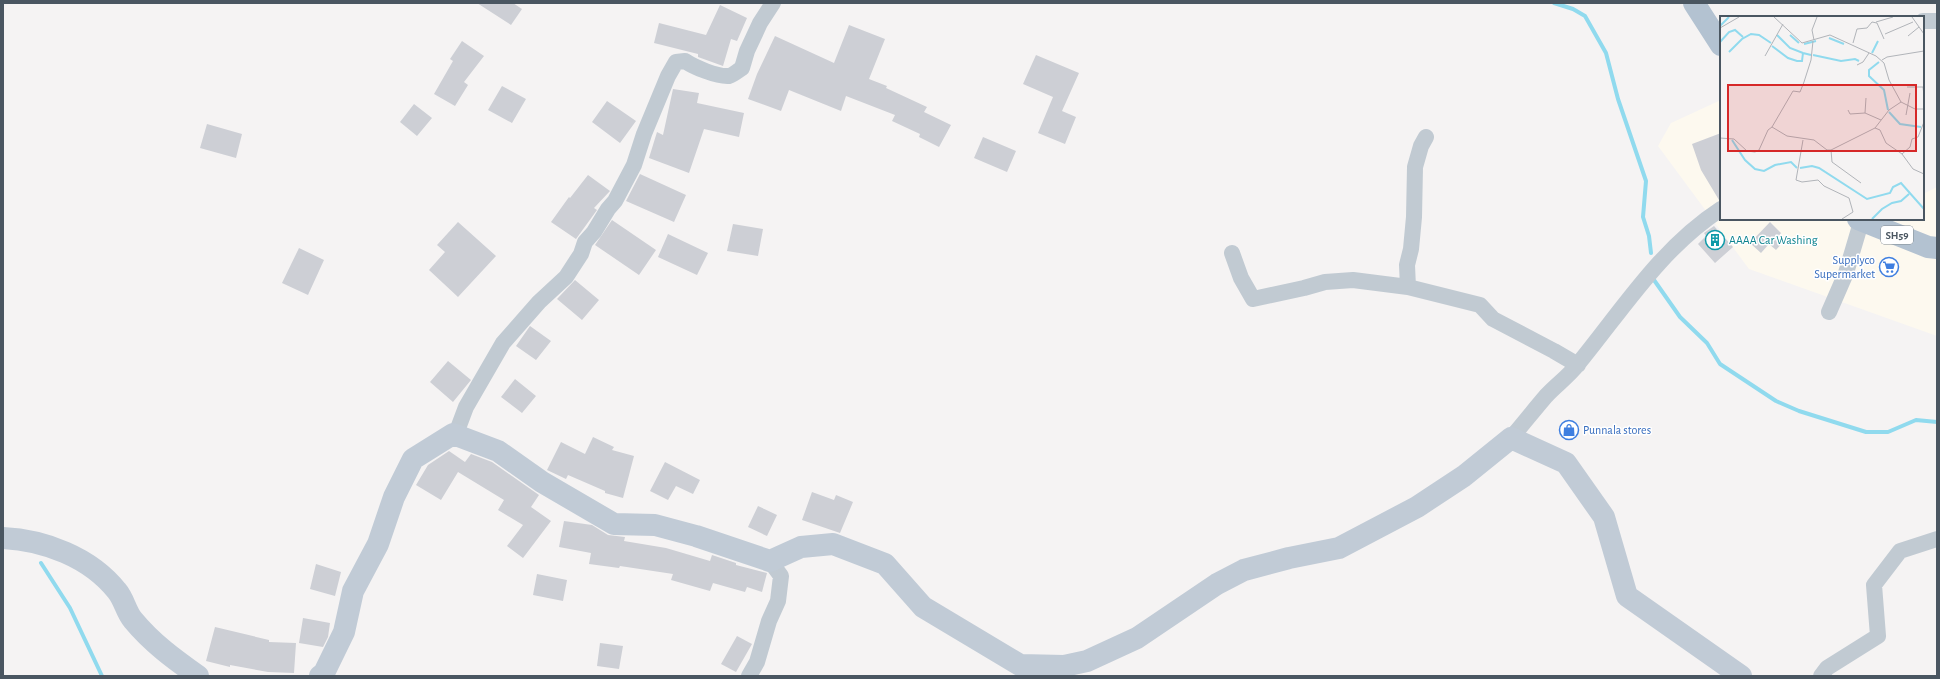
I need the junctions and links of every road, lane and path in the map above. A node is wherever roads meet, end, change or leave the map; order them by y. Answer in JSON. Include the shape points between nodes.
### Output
{"nodes":[{"id":1,"x":773,"y":3,"type":"edge"},
{"id":2,"x":1694,"y":3,"type":"edge"},
{"id":3,"x":1924,"y":21,"type":"edge"},
{"id":4,"x":1937,"y":21,"type":"edge"},
{"id":5,"x":1720,"y":43,"type":"edge"},
{"id":6,"x":1426,"y":137,"type":"dead end"},
{"id":7,"x":1720,"y":210,"type":"edge"},
{"id":8,"x":1860,"y":220,"type":"edge"},
{"id":9,"x":1937,"y":248,"type":"edge"},
{"id":10,"x":1232,"y":253,"type":"dead end"},
{"id":11,"x":1408,"y":287,"type":"junction"},
{"id":12,"x":1829,"y":312,"type":"dead end"},
{"id":13,"x":1578,"y":365,"type":"junction"},
{"id":14,"x":457,"y":436,"type":"junction"},
{"id":15,"x":1511,"y":438,"type":"junction"},
{"id":16,"x":3,"y":538,"type":"edge"},
{"id":17,"x":1937,"y":539,"type":"edge"},
{"id":18,"x":770,"y":561,"type":"junction"},
{"id":19,"x":1064,"y":671,"type":"edge"},
{"id":20,"x":198,"y":676,"type":"edge"},
{"id":21,"x":320,"y":676,"type":"edge"},
{"id":22,"x":749,"y":676,"type":"edge"},
{"id":23,"x":1741,"y":676,"type":"edge"},
{"id":24,"x":1821,"y":676,"type":"edge"}],
"edges":[{"from":1,"to":14,"type":"street","via":[[760,23],[742,68],[730,76],[694,68],[685,61],[676,62],[644,134],[634,165],[615,201],[585,242],[581,254],[566,277],[503,343],[466,407]]},
{"from":2,"to":5,"type":"main road"},
{"from":3,"to":4,"type":"street"},
{"from":6,"to":11,"type":"street","via":[[1415,166],[1414,217],[1407,265]]},
{"from":7,"to":13,"type":"street","via":[[1687,234],[1662,258],[1606,326]]},
{"from":8,"to":9,"type":"main road","number":"SH59","via":[[1928,247]]},
{"from":8,"to":12,"type":"street","via":[[1846,274]]},
{"from":10,"to":11,"type":"street","via":[[1241,278],[1253,298],[1325,282],[1353,280]]},
{"from":11,"to":13,"type":"street","via":[[1480,305],[1493,319]]},
{"from":13,"to":15,"type":"street"},
{"from":14,"to":18,"type":"main road","via":[[498,451],[542,482],[614,524],[655,525]]},
{"from":14,"to":21,"type":"main road","via":[[453,434],[413,459],[394,497],[378,544],[353,591],[344,632],[324,673]]},
{"from":15,"to":19,"type":"main road","via":[[1464,476],[1417,507],[1338,548],[1244,570],[1217,584],[1137,638]]},
{"from":15,"to":23,"type":"main road","via":[[1566,463],[1604,517],[1627,596]]},
{"from":16,"to":20,"type":"main road","via":[[23,539],[64,552],[94,569],[117,591],[132,618],[154,643]]},
{"from":17,"to":24,"type":"street","via":[[1900,551],[1874,585],[1878,636],[1827,668]]},
{"from":18,"to":19,"type":"main road","via":[[801,547],[833,544],[886,564],[923,608],[1020,666]]},
{"from":18,"to":22,"type":"street","via":[[781,576],[778,602],[769,621],[757,662]]}]}
